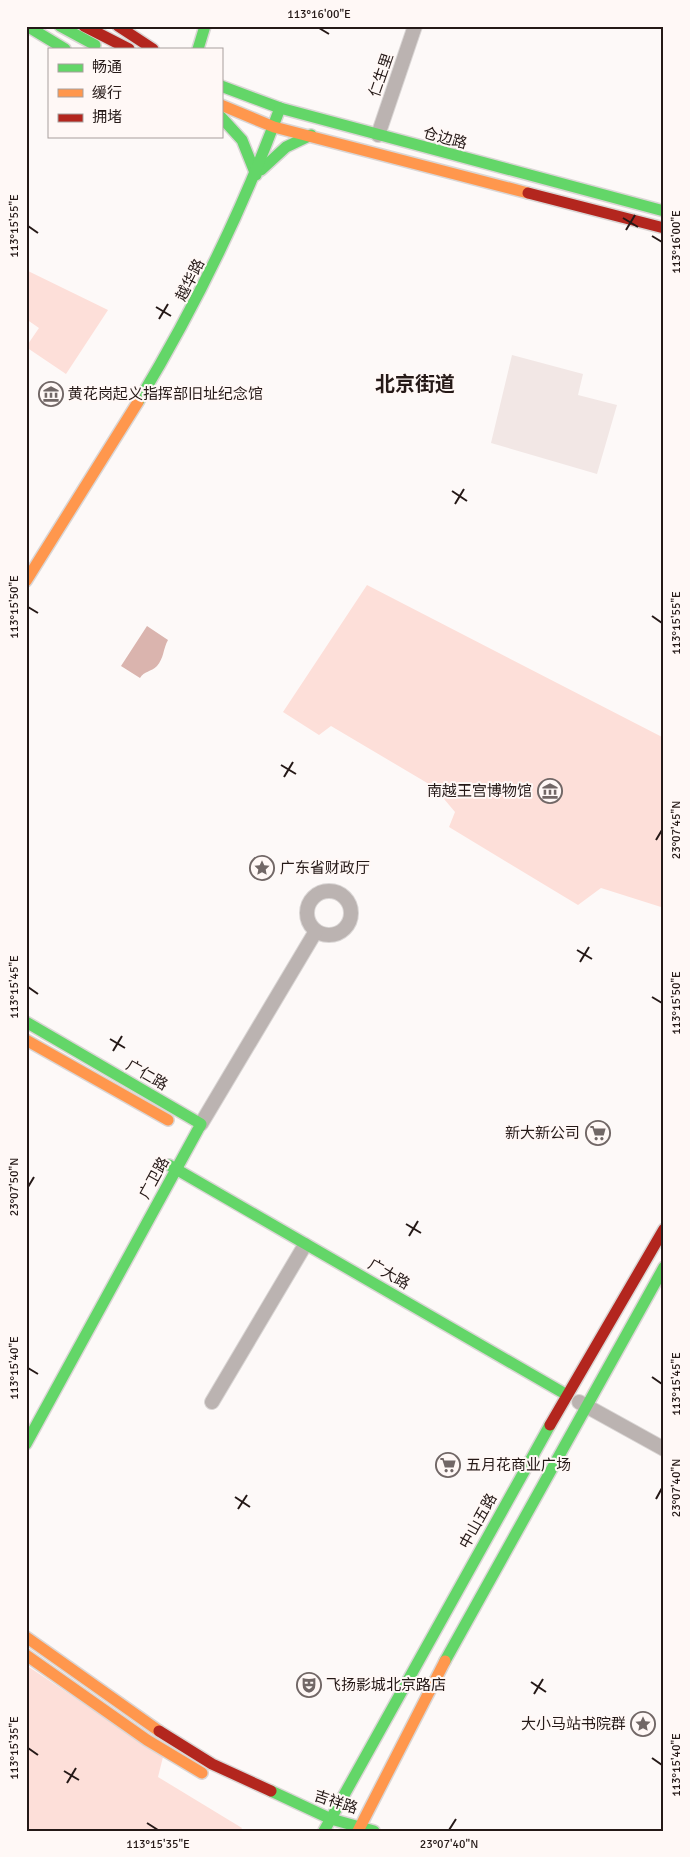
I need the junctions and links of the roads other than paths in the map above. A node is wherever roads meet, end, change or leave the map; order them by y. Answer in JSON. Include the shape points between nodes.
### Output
{"nodes":[{"id":1,"x":27,"y":26,"type":"edge"},
{"id":2,"x":60,"y":26,"type":"edge"},
{"id":3,"x":118,"y":26,"type":"edge"},
{"id":4,"x":206,"y":26,"type":"edge"},
{"id":5,"x":415,"y":26,"type":"edge"},
{"id":6,"x":87,"y":32,"type":"edge"},
{"id":7,"x":63,"y":48,"type":"edge"},
{"id":8,"x":102,"y":48,"type":"edge"},
{"id":9,"x":127,"y":48,"type":"edge"},
{"id":10,"x":151,"y":48,"type":"edge"},
{"id":11,"x":198,"y":48,"type":"edge"},
{"id":12,"x":222,"y":86,"type":"edge"},
{"id":13,"x":222,"y":106,"type":"edge"},
{"id":14,"x":280,"y":108,"type":"junction"},
{"id":15,"x":222,"y":118,"type":"edge"},
{"id":16,"x":274,"y":126,"type":"junction"},
{"id":17,"x":311,"y":135,"type":"junction"},
{"id":18,"x":378,"y":135,"type":"junction"},
{"id":19,"x":256,"y":175,"type":"junction"},
{"id":20,"x":664,"y":211,"type":"edge"},
{"id":21,"x":664,"y":228,"type":"edge"},
{"id":22,"x":26,"y":581,"type":"edge"},
{"id":23,"x":316,"y":931,"type":"dead end"},
{"id":24,"x":26,"y":1022,"type":"edge"},
{"id":25,"x":26,"y":1040,"type":"edge"},
{"id":26,"x":191,"y":1127,"type":"junction"},
{"id":27,"x":173,"y":1167,"type":"junction"},
{"id":28,"x":664,"y":1229,"type":"edge"},
{"id":29,"x":304,"y":1245,"type":"junction"},
{"id":30,"x":664,"y":1267,"type":"edge"},
{"id":31,"x":567,"y":1395,"type":"junction"},
{"id":32,"x":212,"y":1402,"type":"dead end"},
{"id":33,"x":586,"y":1406,"type":"junction"},
{"id":34,"x":26,"y":1425,"type":"edge"},
{"id":35,"x":26,"y":1444,"type":"edge"},
{"id":36,"x":664,"y":1448,"type":"edge"},
{"id":37,"x":26,"y":1637,"type":"edge"},
{"id":38,"x":26,"y":1655,"type":"edge"},
{"id":39,"x":215,"y":1780,"type":"dead end"},
{"id":40,"x":331,"y":1818,"type":"junction"},
{"id":41,"x":360,"y":1828,"type":"edge"},
{"id":42,"x":322,"y":1829,"type":"edge"},
{"id":43,"x":374,"y":1831,"type":"edge"}],
"edges":[{"from":1,"to":7,"type":"street"},
{"from":2,"to":6,"type":"street"},
{"from":3,"to":10,"type":"street"},
{"from":4,"to":11,"type":"street"},
{"from":5,"to":18,"type":"street","name":"仁生里"},
{"from":6,"to":8,"type":"street"},
{"from":6,"to":9,"type":"street"},
{"from":12,"to":14,"type":"street","name":"仓边路"},
{"from":13,"to":16,"type":"street","name":"仓边路"},
{"from":14,"to":16,"type":"street","name":"越华路"},
{"from":14,"to":18,"type":"street","name":"仓边路"},
{"from":15,"to":19,"type":"street","via":[[242,140]]},
{"from":16,"to":17,"type":"street","name":"仓边路"},
{"from":16,"to":19,"type":"street","name":"越华路"},
{"from":17,"to":19,"type":"street","via":[[286,147]]},
{"from":17,"to":21,"type":"street","name":"仓边路"},
{"from":18,"to":20,"type":"street","name":"仓边路"},
{"from":19,"to":22,"type":"street","name":"越华路","via":[[214,267],[162,366]]},
{"from":23,"to":26,"type":"street","name":"广卫路"},
{"from":24,"to":26,"type":"street","name":"广仁路"},
{"from":25,"to":26,"type":"street","name":"广仁路"},
{"from":26,"to":27,"type":"street","name":"广卫路"},
{"from":27,"to":29,"type":"street","name":"广大路"},
{"from":27,"to":34,"type":"street","name":"广卫路"},
{"from":27,"to":35,"type":"street","name":"广卫路"},
{"from":28,"to":31,"type":"street","name":"中山五路"},
{"from":29,"to":31,"type":"street","name":"广大路"},
{"from":29,"to":32,"type":"street"},
{"from":30,"to":33,"type":"street"},
{"from":31,"to":33,"type":"street","name":"广大路"},
{"from":31,"to":40,"type":"street","name":"中山五路","via":[[510,1492]]},
{"from":33,"to":36,"type":"street","name":"广大路"},
{"from":33,"to":41,"type":"street","via":[[458,1635]]},
{"from":37,"to":40,"type":"street","name":"吉祥路","via":[[190,1751]]},
{"from":38,"to":39,"type":"street","via":[[147,1740]]},
{"from":40,"to":41,"type":"street","name":"吉祥路"},
{"from":40,"to":42,"type":"street","name":"中山五路"},
{"from":41,"to":42,"type":"street","name":"吉祥路"},
{"from":41,"to":43,"type":"street"}]}
